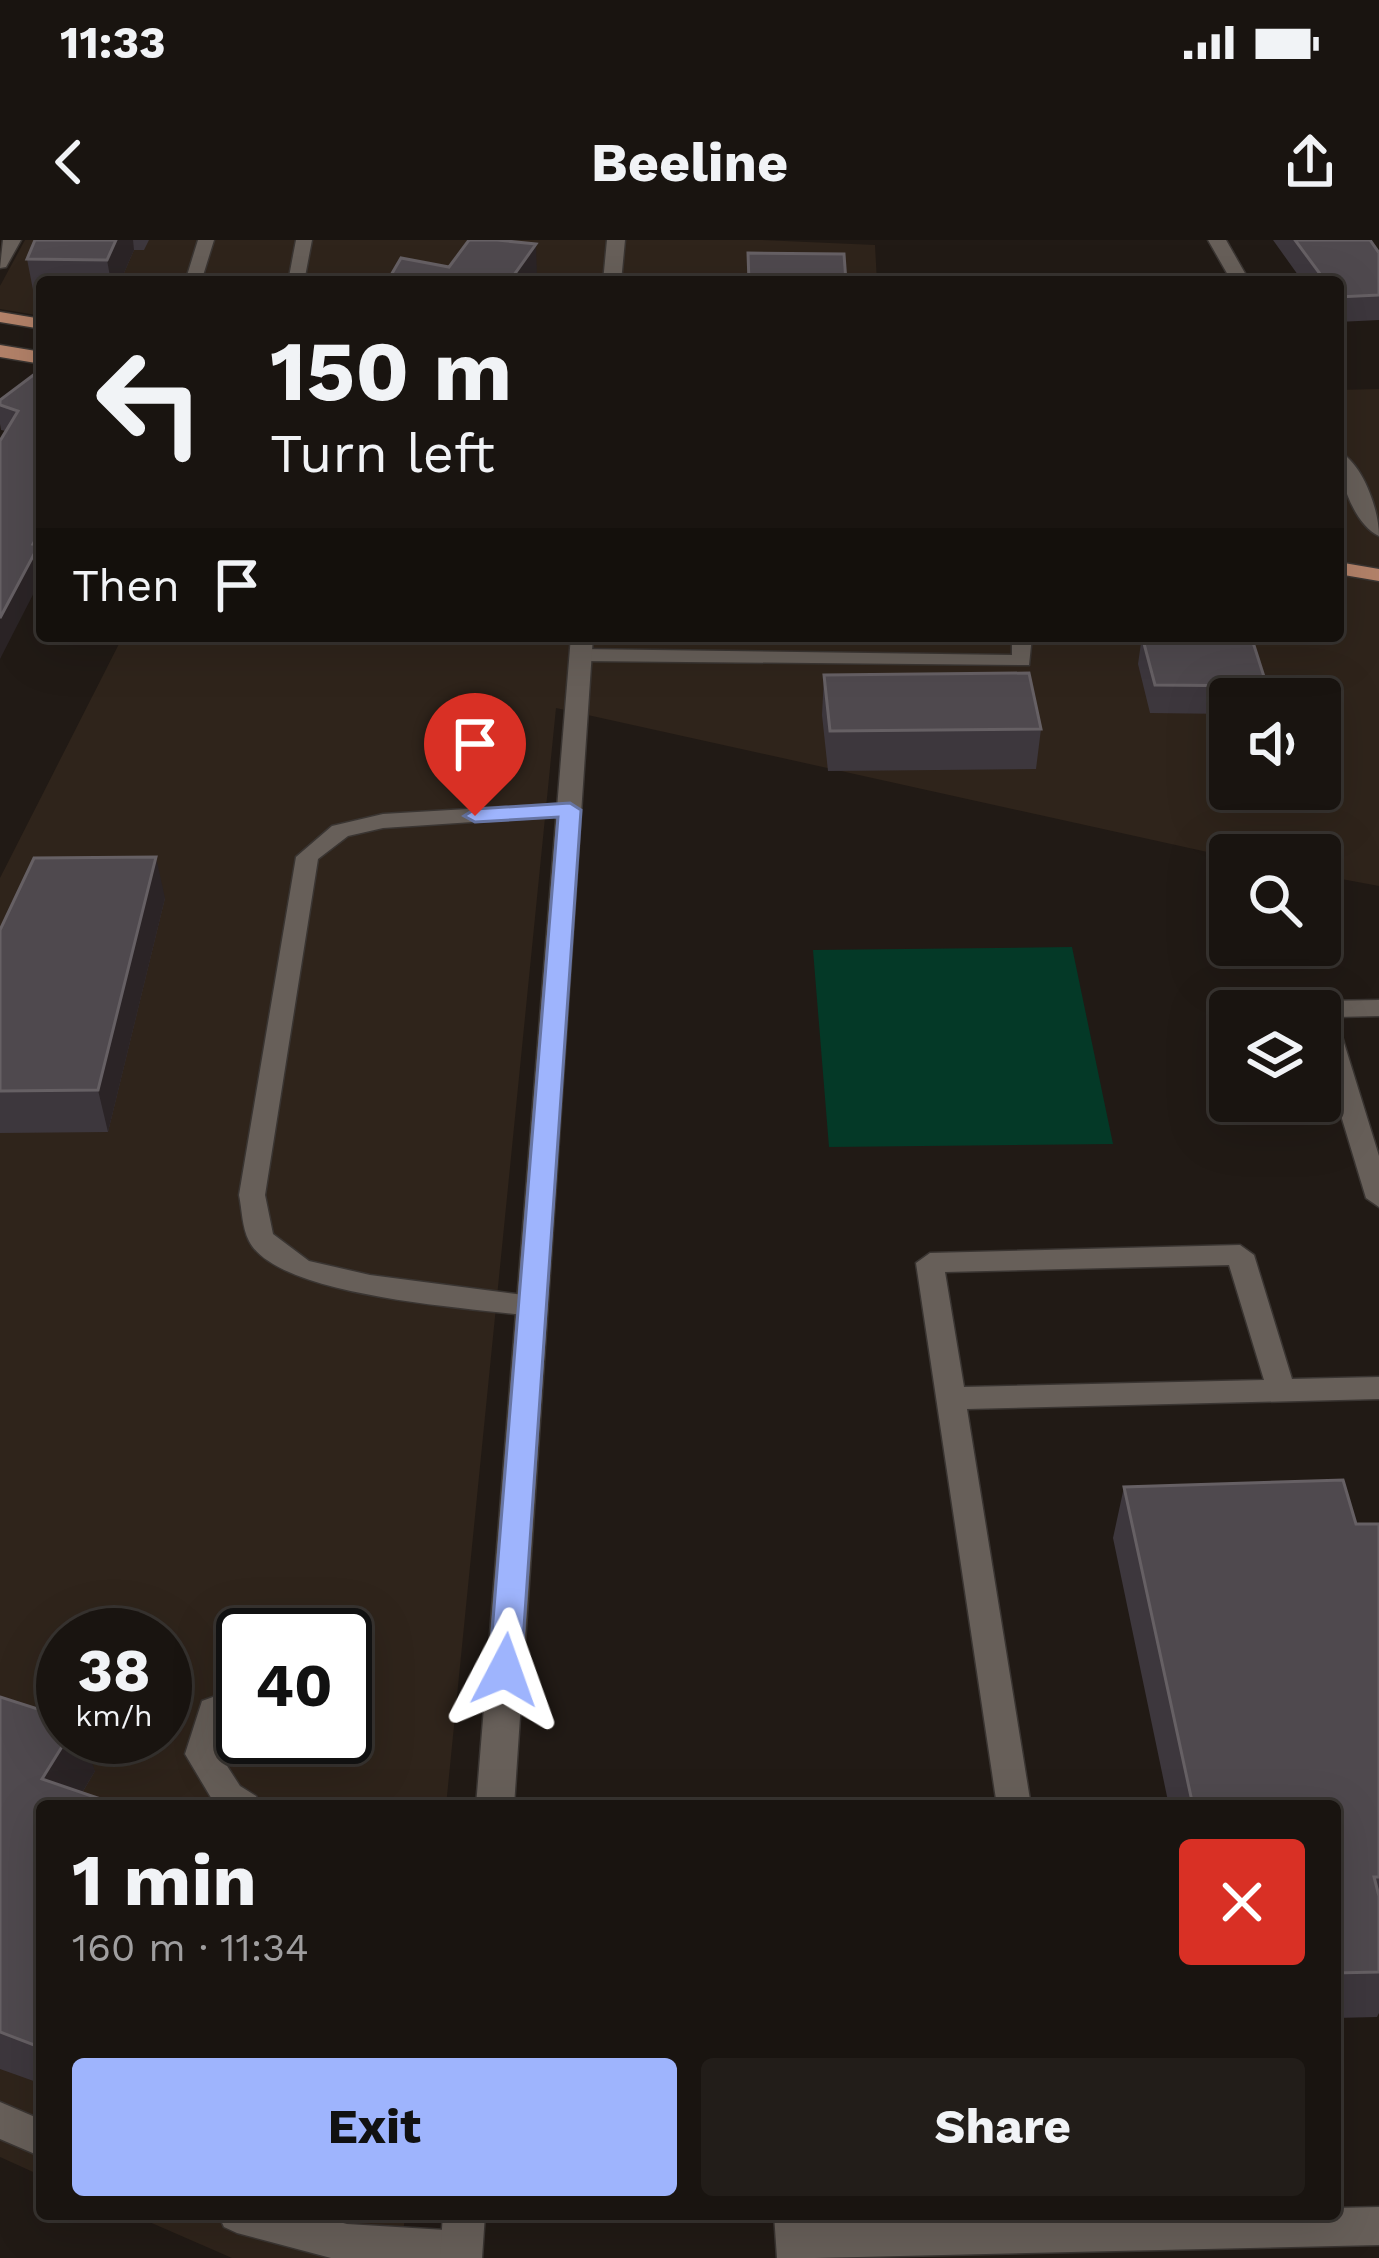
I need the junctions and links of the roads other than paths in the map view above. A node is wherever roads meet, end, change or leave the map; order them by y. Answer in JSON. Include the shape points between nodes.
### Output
{"nodes":[{"id":1,"x":12,"y":240,"type":"edge"},
{"id":2,"x":206,"y":240,"type":"edge"},
{"id":3,"x":304,"y":240,"type":"edge"},
{"id":4,"x":616,"y":240,"type":"edge"},
{"id":5,"x":1217,"y":240,"type":"edge"},
{"id":6,"x":0,"y":263,"type":"edge"},
{"id":7,"x":195,"y":276,"type":"edge"},
{"id":8,"x":297,"y":276,"type":"edge"},
{"id":9,"x":613,"y":276,"type":"edge"},
{"id":10,"x":1238,"y":276,"type":"edge"},
{"id":11,"x":0,"y":316,"type":"edge"},
{"id":12,"x":36,"y":323,"type":"edge"},
{"id":13,"x":0,"y":351,"type":"edge"},
{"id":14,"x":36,"y":357,"type":"edge"},
{"id":15,"x":1344,"y":468,"type":"edge"},
{"id":16,"x":1379,"y":530,"type":"edge"},
{"id":17,"x":1344,"y":569,"type":"edge"},
{"id":18,"x":1379,"y":575,"type":"edge"},
{"id":19,"x":1022,"y":642,"type":"edge"},
{"id":20,"x":582,"y":646,"type":"edge"},
{"id":21,"x":690,"y":646,"type":"edge"},
{"id":22,"x":570,"y":810,"type":"junction"},
{"id":23,"x":1379,"y":1008,"type":"edge"},
{"id":24,"x":1369,"y":1134,"type":"edge"},
{"id":25,"x":1379,"y":1198,"type":"edge"},
{"id":26,"x":532,"y":1306,"type":"junction"},
{"id":27,"x":1379,"y":1388,"type":"edge"},
{"id":28,"x":1282,"y":1392,"type":"junction"},
{"id":29,"x":951,"y":1399,"type":"junction"},
{"id":30,"x":213,"y":1711,"type":"dead end"},
{"id":31,"x":234,"y":1800,"type":"edge"},
{"id":32,"x":495,"y":1800,"type":"edge"},
{"id":33,"x":1013,"y":1800,"type":"edge"},
{"id":34,"x":0,"y":2120,"type":"edge"},
{"id":35,"x":36,"y":2136,"type":"edge"},
{"id":36,"x":265,"y":2220,"type":"edge"},
{"id":37,"x":1379,"y":2226,"type":"edge"},
{"id":38,"x":794,"y":2236,"type":"edge"},
{"id":39,"x":462,"y":2241,"type":"edge"}],
"edges":[{"from":1,"to":6,"type":"street"},
{"from":2,"to":7,"type":"lane"},
{"from":3,"to":8,"type":"lane"},
{"from":4,"to":9,"type":"street"},
{"from":5,"to":10,"type":"street"},
{"from":11,"to":12,"type":"main road"},
{"from":13,"to":14,"type":"main road"},
{"from":15,"to":16,"type":"street"},
{"from":17,"to":18,"type":"main road"},
{"from":19,"to":21,"type":"lane","via":[[1022,661]]},
{"from":20,"to":21,"type":"lane"},
{"from":20,"to":22,"type":"street"},
{"from":22,"to":26,"type":"street"},
{"from":22,"to":26,"type":"lane","via":[[383,821],[340,831],[308,857],[252,1196],[261,1239],[301,1269]]},
{"from":23,"to":24,"type":"lane","via":[[1321,1009]]},
{"from":24,"to":25,"type":"lane"},
{"from":26,"to":32,"type":"street"},
{"from":27,"to":28,"type":"lane"},
{"from":28,"to":29,"type":"lane"},
{"from":28,"to":29,"type":"lane","via":[[1240,1255],[931,1263]]},
{"from":29,"to":33,"type":"lane"},
{"from":30,"to":31,"type":"lane","via":[[201,1754]]},
{"from":34,"to":35,"type":"lane"},
{"from":36,"to":39,"type":"lane","via":[[347,2243]]},
{"from":37,"to":38,"type":"lane"}]}
